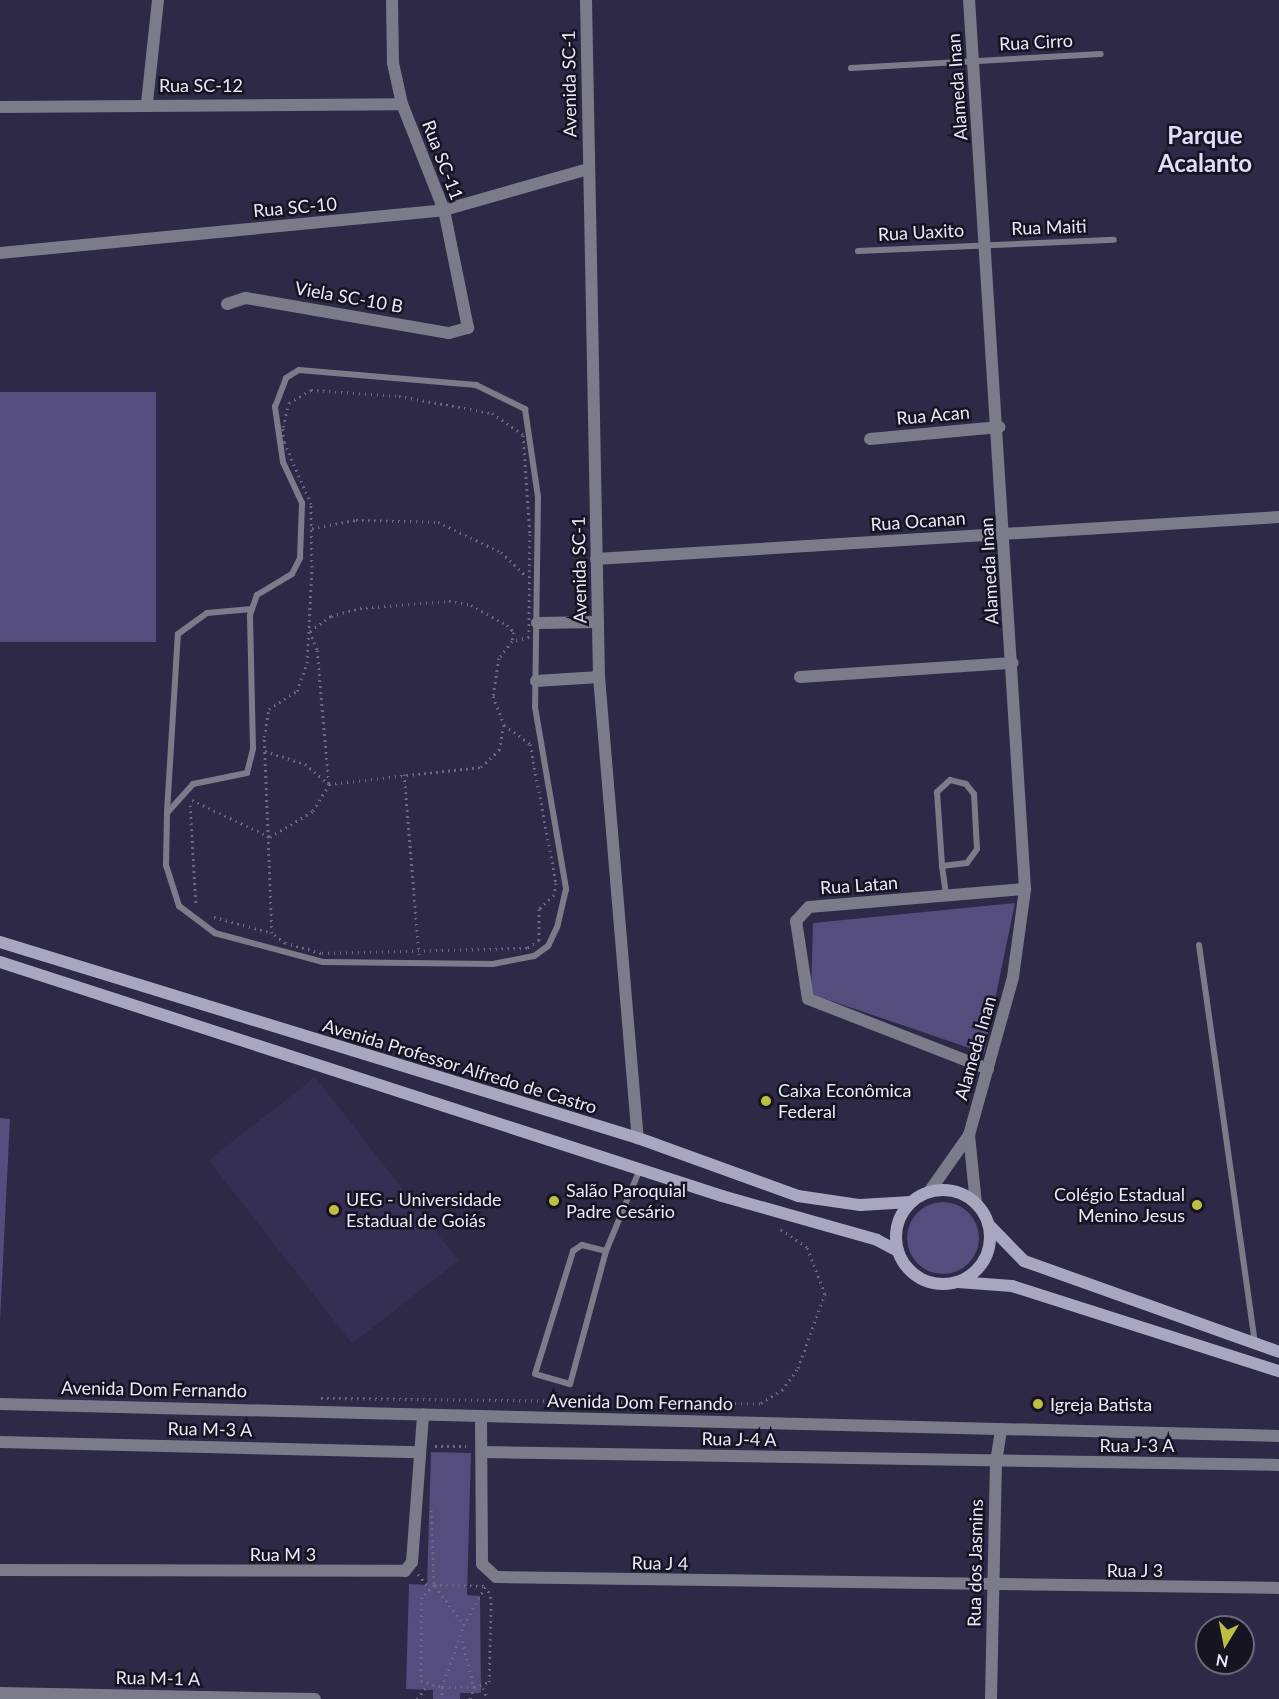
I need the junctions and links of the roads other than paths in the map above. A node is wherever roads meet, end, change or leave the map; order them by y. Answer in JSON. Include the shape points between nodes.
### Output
{"nodes":[{"id":1,"x":158,"y":0,"type":"edge"},
{"id":2,"x":392,"y":0,"type":"edge"},
{"id":3,"x":586,"y":0,"type":"edge"},
{"id":4,"x":969,"y":0,"type":"edge"},
{"id":5,"x":1101,"y":54,"type":"dead end"},
{"id":6,"x":972,"y":60,"type":"junction"},
{"id":7,"x":851,"y":68,"type":"dead end"},
{"id":8,"x":147,"y":103,"type":"junction"},
{"id":9,"x":402,"y":104,"type":"junction"},
{"id":10,"x":0,"y":107,"type":"edge"},
{"id":11,"x":588,"y":169,"type":"junction"},
{"id":12,"x":444,"y":210,"type":"junction"},
{"id":13,"x":1114,"y":240,"type":"dead end"},
{"id":14,"x":986,"y":244,"type":"junction"},
{"id":15,"x":858,"y":251,"type":"dead end"},
{"id":16,"x":0,"y":253,"type":"edge"},
{"id":17,"x":227,"y":304,"type":"dead end"},
{"id":18,"x":466,"y":331,"type":"joint"},
{"id":19,"x":999,"y":427,"type":"junction"},
{"id":20,"x":870,"y":439,"type":"dead end"},
{"id":21,"x":1279,"y":517,"type":"edge"},
{"id":22,"x":1005,"y":534,"type":"junction"},
{"id":23,"x":596,"y":560,"type":"junction"},
{"id":24,"x":252,"y":609,"type":"junction"},
{"id":25,"x":598,"y":622,"type":"junction"},
{"id":26,"x":537,"y":623,"type":"junction"},
{"id":27,"x":1012,"y":663,"type":"junction"},
{"id":28,"x":599,"y":677,"type":"junction"},
{"id":29,"x":800,"y":677,"type":"dead end"},
{"id":30,"x":536,"y":681,"type":"junction"},
{"id":31,"x":167,"y":813,"type":"junction"},
{"id":32,"x":942,"y":866,"type":"junction"},
{"id":33,"x":1025,"y":889,"type":"junction"},
{"id":34,"x":946,"y":896,"type":"junction"},
{"id":35,"x":0,"y":942,"type":"edge"},
{"id":36,"x":1199,"y":945,"type":"dead end"},
{"id":37,"x":0,"y":962,"type":"edge"},
{"id":38,"x":988,"y":1069,"type":"junction"},
{"id":39,"x":969,"y":1135,"type":"junction"},
{"id":40,"x":638,"y":1138,"type":"junction"},
{"id":41,"x":640,"y":1169,"type":"junction"},
{"id":42,"x":929,"y":1192,"type":"junction"},
{"id":43,"x":911,"y":1202,"type":"junction"},
{"id":44,"x":976,"y":1204,"type":"junction"},
{"id":45,"x":988,"y":1224,"type":"junction"},
{"id":46,"x":606,"y":1251,"type":"junction"},
{"id":47,"x":898,"y":1251,"type":"junction"},
{"id":48,"x":958,"y":1282,"type":"junction"},
{"id":49,"x":1255,"y":1345,"type":"junction"},
{"id":50,"x":1279,"y":1352,"type":"edge"},
{"id":51,"x":1279,"y":1371,"type":"edge"},
{"id":52,"x":0,"y":1404,"type":"edge"},
{"id":53,"x":423,"y":1414,"type":"junction"},
{"id":54,"x":481,"y":1417,"type":"junction"},
{"id":55,"x":1001,"y":1429,"type":"junction"},
{"id":56,"x":1279,"y":1436,"type":"edge"},
{"id":57,"x":0,"y":1442,"type":"edge"},
{"id":58,"x":478,"y":1451,"type":"junction"},
{"id":59,"x":424,"y":1452,"type":"junction"},
{"id":60,"x":996,"y":1462,"type":"junction"},
{"id":61,"x":1279,"y":1465,"type":"edge"},
{"id":62,"x":0,"y":1570,"type":"edge"},
{"id":63,"x":991,"y":1588,"type":"junction"},
{"id":64,"x":1279,"y":1588,"type":"edge"},
{"id":65,"x":0,"y":1694,"type":"edge"},
{"id":66,"x":315,"y":1699,"type":"edge"},
{"id":67,"x":991,"y":1699,"type":"edge"}],
"edges":[{"from":1,"to":8,"type":"street"},
{"from":2,"to":9,"type":"street","name":"Rua SC-11","via":[[393,63]]},
{"from":3,"to":11,"type":"street","name":"Avenida SC-1"},
{"from":4,"to":6,"type":"street","name":"Alameda Inan"},
{"from":5,"to":6,"type":"lane","name":"Rua Cirro"},
{"from":6,"to":7,"type":"lane","name":"Rua Cirro"},
{"from":6,"to":14,"type":"street","name":"Alameda Inan"},
{"from":8,"to":9,"type":"street","name":"Rua SC-12"},
{"from":8,"to":10,"type":"street","name":"Rua SC-12"},
{"from":9,"to":12,"type":"street","name":"Rua SC-11"},
{"from":11,"to":12,"type":"street","name":"Rua SC-10"},
{"from":11,"to":23,"type":"street","name":"Avenida SC-1"},
{"from":12,"to":16,"type":"street","name":"Rua SC-10"},
{"from":12,"to":18,"type":"street","name":"Rua SC-11","via":[[469,316]]},
{"from":13,"to":14,"type":"lane","name":"Rua Maiti"},
{"from":14,"to":15,"type":"lane","name":"Rua Uaxito"},
{"from":14,"to":19,"type":"street","name":"Alameda Inan"},
{"from":17,"to":18,"type":"street","name":"Viela SC-10 B","via":[[246,298],[449,333]]},
{"from":19,"to":20,"type":"street","name":"Rua Acan"},
{"from":19,"to":22,"type":"street","name":"Alameda Inan"},
{"from":21,"to":22,"type":"street","name":"Rua Ocanan"},
{"from":22,"to":23,"type":"street","name":"Rua Ocanan"},
{"from":22,"to":27,"type":"street","name":"Alameda Inan"},
{"from":23,"to":25,"type":"street","name":"Avenida SC-1"},
{"from":24,"to":26,"type":"lane","via":[[257,595],[292,574],[300,558],[302,503],[283,462],[276,425],[281,386],[299,370],[358,371],[476,385],[525,409],[538,497]]},
{"from":24,"to":31,"type":"lane","via":[[253,749],[247,773],[193,784]]},
{"from":24,"to":31,"type":"lane","via":[[207,614],[178,634]]},
{"from":25,"to":26,"type":"street"},
{"from":25,"to":28,"type":"street","name":"Avenida SC-1"},
{"from":26,"to":30,"type":"lane"},
{"from":27,"to":29,"type":"street"},
{"from":27,"to":33,"type":"street","name":"Alameda Inan"},
{"from":28,"to":30,"type":"street"},
{"from":28,"to":40,"type":"street","name":"Avenida SC-1"},
{"from":30,"to":31,"type":"lane","via":[[543,767],[566,888],[557,927],[548,946],[534,956],[493,964],[372,966],[323,962],[215,933],[179,906],[166,865]]},
{"from":32,"to":32,"type":"lane","via":[[937,792],[950,780],[966,784],[974,794],[977,849],[967,863]]},
{"from":32,"to":34,"type":"lane"},
{"from":33,"to":34,"type":"street","name":"Rua Latan"},
{"from":33,"to":38,"type":"street","name":"Alameda Inan","via":[[1013,977]]},
{"from":34,"to":38,"type":"street","name":"Rua Latan","via":[[809,907],[796,921],[802,990],[818,1005]]},
{"from":35,"to":40,"type":"main road","name":"Avenida Professor Alfredo de Castro"},
{"from":36,"to":49,"type":"lane"},
{"from":37,"to":41,"type":"main road"},
{"from":38,"to":39,"type":"street","name":"Alameda Inan"},
{"from":39,"to":42,"type":"street","name":"Alameda Inan"},
{"from":39,"to":44,"type":"street","name":"Alameda Inan"},
{"from":40,"to":43,"type":"main road","name":"Avenida Professor Alfredo de Castro","via":[[798,1196],[860,1205]]},
{"from":41,"to":46,"type":"lane"},
{"from":41,"to":47,"type":"main road","via":[[877,1240]]},
{"from":42,"to":43,"type":"main road"},
{"from":42,"to":44,"type":"main road","via":[[954,1192]]},
{"from":43,"to":47,"type":"main road","via":[[900,1217]]},
{"from":44,"to":45,"type":"main road"},
{"from":45,"to":48,"type":"main road","via":[[985,1258]]},
{"from":45,"to":49,"type":"main road","via":[[1024,1260]]},
{"from":46,"to":46,"type":"lane","via":[[570,1384],[535,1374],[573,1251],[582,1245]]},
{"from":47,"to":48,"type":"main road","via":[[921,1279]]},
{"from":48,"to":51,"type":"main road","via":[[1012,1286]]},
{"from":49,"to":50,"type":"main road"},
{"from":52,"to":53,"type":"street","name":"Avenida Dom Fernando"},
{"from":53,"to":54,"type":"street","name":"Avenida Dom Fernando"},
{"from":53,"to":59,"type":"street","name":"Rua M 3"},
{"from":54,"to":55,"type":"street","name":"Avenida Dom Fernando"},
{"from":54,"to":58,"type":"street","name":"Rua J 4"},
{"from":55,"to":56,"type":"street","name":"Avenida Dom Fernando"},
{"from":55,"to":60,"type":"street","name":"Rua dos Jasmins"},
{"from":57,"to":59,"type":"street","name":"Rua M-3 A"},
{"from":58,"to":60,"type":"street","name":"Rua J-4 A"},
{"from":58,"to":63,"type":"street","name":"Rua J 4","via":[[482,1564],[496,1577]]},
{"from":59,"to":62,"type":"street","name":"Rua M 3","via":[[412,1562],[405,1571]]},
{"from":60,"to":61,"type":"street","name":"Rua J-3 A"},
{"from":60,"to":63,"type":"street","name":"Rua dos Jasmins"},
{"from":63,"to":64,"type":"street","name":"Rua J 3"},
{"from":63,"to":67,"type":"street","name":"Rua dos Jasmins"},
{"from":65,"to":66,"type":"street","name":"Rua M-1 A"}]}
